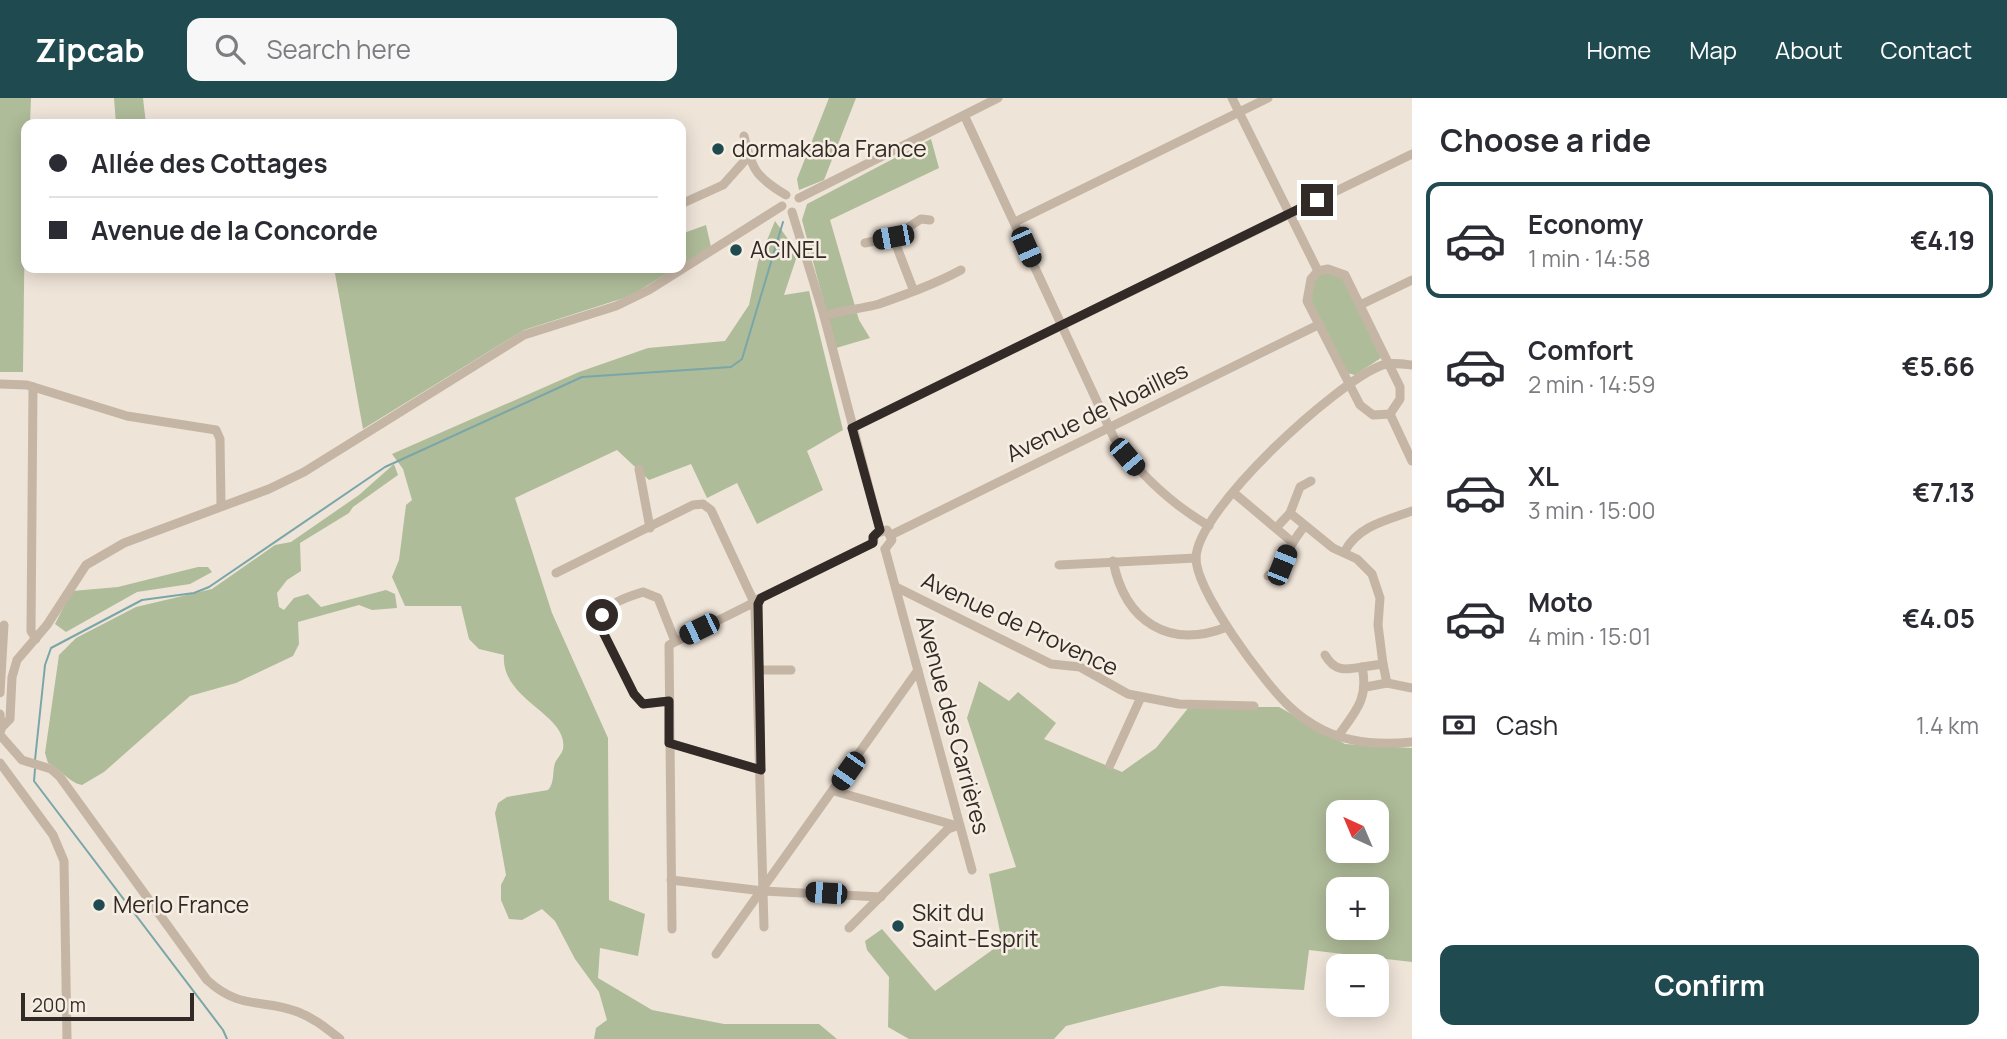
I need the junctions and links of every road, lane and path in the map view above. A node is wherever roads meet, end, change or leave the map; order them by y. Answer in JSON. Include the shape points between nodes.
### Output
{"nodes":[{"id":1,"x":998,"y":98,"type":"edge"},
{"id":2,"x":1232,"y":98,"type":"edge"},
{"id":3,"x":1268,"y":98,"type":"edge"},
{"id":4,"x":1239,"y":112,"type":"junction"},
{"id":5,"x":965,"y":117,"type":"junction"},
{"id":6,"x":744,"y":136,"type":"dead end"},
{"id":7,"x":1412,"y":154,"type":"edge"},
{"id":8,"x":748,"y":157,"type":"junction"},
{"id":9,"x":786,"y":195,"type":"junction"},
{"id":10,"x":799,"y":198,"type":"junction"},
{"id":11,"x":686,"y":202,"type":"edge"},
{"id":12,"x":782,"y":206,"type":"junction"},
{"id":13,"x":792,"y":212,"type":"junction"},
{"id":14,"x":1289,"y":214,"type":"junction"},
{"id":15,"x":930,"y":220,"type":"dead end"},
{"id":16,"x":1015,"y":222,"type":"junction"},
{"id":17,"x":893,"y":237,"type":"junction"},
{"id":18,"x":865,"y":243,"type":"dead end"},
{"id":19,"x":686,"y":267,"type":"edge"},
{"id":20,"x":961,"y":270,"type":"dead end"},
{"id":21,"x":1318,"y":271,"type":"junction"},
{"id":22,"x":676,"y":273,"type":"edge"},
{"id":23,"x":1412,"y":280,"type":"edge"},
{"id":24,"x":914,"y":289,"type":"junction"},
{"id":25,"x":1360,"y":306,"type":"junction"},
{"id":26,"x":824,"y":316,"type":"junction"},
{"id":27,"x":1320,"y":324,"type":"junction"},
{"id":28,"x":1061,"y":326,"type":"junction"},
{"id":29,"x":1388,"y":363,"type":"junction"},
{"id":30,"x":1412,"y":365,"type":"edge"},
{"id":31,"x":1349,"y":383,"type":"junction"},
{"id":32,"x":0,"y":384,"type":"edge"},
{"id":33,"x":33,"y":387,"type":"junction"},
{"id":34,"x":1390,"y":414,"type":"junction"},
{"id":35,"x":852,"y":428,"type":"junction"},
{"id":36,"x":1108,"y":428,"type":"junction"},
{"id":37,"x":1412,"y":461,"type":"edge"},
{"id":38,"x":639,"y":469,"type":"dead end"},
{"id":39,"x":1311,"y":481,"type":"dead end"},
{"id":40,"x":1234,"y":493,"type":"junction"},
{"id":41,"x":221,"y":505,"type":"junction"},
{"id":42,"x":1412,"y":511,"type":"edge"},
{"id":43,"x":1290,"y":513,"type":"junction"},
{"id":44,"x":1209,"y":526,"type":"junction"},
{"id":45,"x":1305,"y":526,"type":"junction"},
{"id":46,"x":650,"y":528,"type":"junction"},
{"id":47,"x":1276,"y":528,"type":"junction"},
{"id":48,"x":880,"y":530,"type":"junction"},
{"id":49,"x":891,"y":534,"type":"junction"},
{"id":50,"x":1292,"y":541,"type":"junction"},
{"id":51,"x":873,"y":543,"type":"junction"},
{"id":52,"x":885,"y":549,"type":"junction"},
{"id":53,"x":1345,"y":551,"type":"junction"},
{"id":54,"x":1196,"y":558,"type":"junction"},
{"id":55,"x":1113,"y":561,"type":"junction"},
{"id":56,"x":1059,"y":565,"type":"dead end"},
{"id":57,"x":556,"y":573,"type":"dead end"},
{"id":58,"x":1268,"y":576,"type":"dead end"},
{"id":59,"x":896,"y":587,"type":"junction"},
{"id":60,"x":755,"y":603,"type":"junction"},
{"id":61,"x":4,"y":625,"type":"dead end"},
{"id":62,"x":1227,"y":627,"type":"junction"},
{"id":63,"x":36,"y":639,"type":"junction"},
{"id":64,"x":675,"y":641,"type":"junction"},
{"id":65,"x":1325,"y":655,"type":"dead end"},
{"id":66,"x":1383,"y":664,"type":"junction"},
{"id":67,"x":1362,"y":667,"type":"junction"},
{"id":68,"x":758,"y":670,"type":"junction"},
{"id":69,"x":791,"y":670,"type":"dead end"},
{"id":70,"x":918,"y":670,"type":"junction"},
{"id":71,"x":1387,"y":683,"type":"junction"},
{"id":72,"x":1366,"y":687,"type":"junction"},
{"id":73,"x":1412,"y":688,"type":"edge"},
{"id":74,"x":0,"y":693,"type":"edge"},
{"id":75,"x":1140,"y":697,"type":"junction"},
{"id":76,"x":669,"y":701,"type":"junction"},
{"id":77,"x":1254,"y":706,"type":"dead end"},
{"id":78,"x":11,"y":708,"type":"junction"},
{"id":79,"x":1,"y":715,"type":"edge"},
{"id":80,"x":1,"y":731,"type":"edge"},
{"id":81,"x":1338,"y":736,"type":"junction"},
{"id":82,"x":1412,"y":742,"type":"edge"},
{"id":83,"x":669,"y":743,"type":"junction"},
{"id":84,"x":0,"y":763,"type":"edge"},
{"id":85,"x":1110,"y":765,"type":"dead end"},
{"id":86,"x":761,"y":770,"type":"junction"},
{"id":87,"x":834,"y":791,"type":"junction"},
{"id":88,"x":959,"y":825,"type":"junction"},
{"id":89,"x":972,"y":870,"type":"dead end"},
{"id":90,"x":671,"y":880,"type":"junction"},
{"id":91,"x":763,"y":891,"type":"junction"},
{"id":92,"x":881,"y":897,"type":"junction"},
{"id":93,"x":764,"y":927,"type":"dead end"},
{"id":94,"x":849,"y":928,"type":"dead end"},
{"id":95,"x":672,"y":929,"type":"dead end"},
{"id":96,"x":716,"y":954,"type":"dead end"},
{"id":97,"x":67,"y":1039,"type":"edge"},
{"id":98,"x":340,"y":1039,"type":"edge"}],
"edges":[{"from":1,"to":5,"type":"street"},
{"from":2,"to":4,"type":"street"},
{"from":3,"to":4,"type":"street"},
{"from":4,"to":14,"type":"street"},
{"from":4,"to":16,"type":"street"},
{"from":5,"to":10,"type":"street"},
{"from":5,"to":16,"type":"street"},
{"from":6,"to":8,"type":"street"},
{"from":7,"to":14,"type":"street"},
{"from":8,"to":9,"type":"street","via":[[759,178]]},
{"from":8,"to":11,"type":"street","via":[[723,185]]},
{"from":9,"to":10,"type":"street"},
{"from":9,"to":12,"type":"street"},
{"from":10,"to":13,"type":"street","via":[[799,207]]},
{"from":12,"to":13,"type":"street"},
{"from":12,"to":19,"type":"street"},
{"from":13,"to":26,"type":"street"},
{"from":14,"to":21,"type":"street"},
{"from":14,"to":28,"type":"street"},
{"from":15,"to":17,"type":"street","via":[[921,219]]},
{"from":16,"to":28,"type":"street"},
{"from":17,"to":18,"type":"street"},
{"from":17,"to":24,"type":"street"},
{"from":20,"to":24,"type":"street","via":[[929,287]]},
{"from":21,"to":25,"type":"street","via":[[1336,270],[1345,275]]},
{"from":21,"to":27,"type":"street","via":[[1311,279],[1307,301]]},
{"from":22,"to":41,"type":"street","via":[[616,306],[524,335],[304,472]]},
{"from":23,"to":25,"type":"street"},
{"from":24,"to":26,"type":"street","via":[[876,305]]},
{"from":25,"to":29,"type":"street"},
{"from":26,"to":35,"type":"street"},
{"from":27,"to":31,"type":"street"},
{"from":27,"to":36,"type":"street","name":"Avenue de Noailles"},
{"from":28,"to":35,"type":"street"},
{"from":28,"to":36,"type":"street"},
{"from":29,"to":30,"type":"street"},
{"from":29,"to":31,"type":"street"},
{"from":29,"to":34,"type":"street","via":[[1401,387],[1400,399]]},
{"from":31,"to":34,"type":"street","via":[[1366,412]]},
{"from":31,"to":40,"type":"street","via":[[1275,448]]},
{"from":32,"to":33,"type":"street"},
{"from":33,"to":41,"type":"street","via":[[127,416],[216,430]]},
{"from":33,"to":63,"type":"street","via":[[31,631]]},
{"from":34,"to":37,"type":"street"},
{"from":35,"to":48,"type":"street"},
{"from":36,"to":44,"type":"street","via":[[1143,475],[1182,510]]},
{"from":36,"to":49,"type":"street","name":"Avenue de Noailles"},
{"from":38,"to":46,"type":"street"},
{"from":39,"to":43,"type":"street","via":[[1300,487]]},
{"from":40,"to":44,"type":"street"},
{"from":40,"to":47,"type":"street"},
{"from":41,"to":63,"type":"street","via":[[97,557],[75,578]]},
{"from":42,"to":53,"type":"street","via":[[1366,528]]},
{"from":43,"to":45,"type":"street"},
{"from":43,"to":47,"type":"street"},
{"from":44,"to":54,"type":"street"},
{"from":45,"to":50,"type":"street"},
{"from":45,"to":53,"type":"street","via":[[1333,548]]},
{"from":46,"to":57,"type":"street"},
{"from":46,"to":60,"type":"street","via":[[703,504],[711,510]]},
{"from":47,"to":50,"type":"street"},
{"from":48,"to":49,"type":"street"},
{"from":48,"to":51,"type":"street"},
{"from":49,"to":52,"type":"street","via":[[892,544]]},
{"from":50,"to":58,"type":"street","via":[[1282,565]]},
{"from":51,"to":52,"type":"street"},
{"from":51,"to":60,"type":"street"},
{"from":52,"to":59,"type":"street","name":"Avenue des Carrières"},
{"from":53,"to":66,"type":"street","via":[[1372,574],[1376,584]]},
{"from":54,"to":55,"type":"street"},
{"from":54,"to":62,"type":"street"},
{"from":55,"to":56,"type":"street"},
{"from":55,"to":62,"type":"street","via":[[1129,607],[1148,624],[1182,637],[1205,636]]},
{"from":59,"to":70,"type":"street","name":"Avenue des Carrières"},
{"from":59,"to":75,"type":"street","name":"Avenue de Provence","via":[[1051,664],[1080,667],[1110,686]]},
{"from":60,"to":64,"type":"street"},
{"from":60,"to":68,"type":"street"},
{"from":61,"to":74,"type":"street"},
{"from":62,"to":81,"type":"street","via":[[1289,707]]},
{"from":63,"to":78,"type":"street","via":[[17,660]]},
{"from":64,"to":76,"type":"street","via":[[668,650]]},
{"from":64,"to":76,"type":"street","via":[[658,598],[643,592],[616,601],[599,624],[643,704]]},
{"from":65,"to":67,"type":"street","via":[[1343,671]]},
{"from":66,"to":67,"type":"street"},
{"from":66,"to":71,"type":"street"},
{"from":67,"to":72,"type":"street"},
{"from":68,"to":69,"type":"street"},
{"from":68,"to":86,"type":"street"},
{"from":70,"to":87,"type":"street"},
{"from":70,"to":88,"type":"street","name":"Avenue des Carrières"},
{"from":71,"to":72,"type":"street"},
{"from":71,"to":73,"type":"street"},
{"from":72,"to":81,"type":"street"},
{"from":75,"to":77,"type":"street","name":"Avenue de Provence","via":[[1189,705]]},
{"from":75,"to":85,"type":"street"},
{"from":76,"to":83,"type":"street"},
{"from":78,"to":79,"type":"street"},
{"from":78,"to":80,"type":"street"},
{"from":79,"to":80,"type":"street"},
{"from":80,"to":98,"type":"street","via":[[29,764],[51,769],[60,777],[207,980],[235,1000],[298,1012]]},
{"from":81,"to":82,"type":"street","via":[[1371,743]]},
{"from":83,"to":86,"type":"street"},
{"from":83,"to":90,"type":"street"},
{"from":84,"to":97,"type":"street","via":[[53,835],[64,862]]},
{"from":86,"to":91,"type":"street"},
{"from":87,"to":88,"type":"street"},
{"from":87,"to":91,"type":"street"},
{"from":88,"to":89,"type":"street","name":"Avenue des Carrières"},
{"from":88,"to":92,"type":"street","via":[[948,829]]},
{"from":90,"to":91,"type":"street"},
{"from":90,"to":95,"type":"street"},
{"from":91,"to":92,"type":"street"},
{"from":91,"to":93,"type":"street"},
{"from":91,"to":96,"type":"street"},
{"from":92,"to":94,"type":"street"}]}
